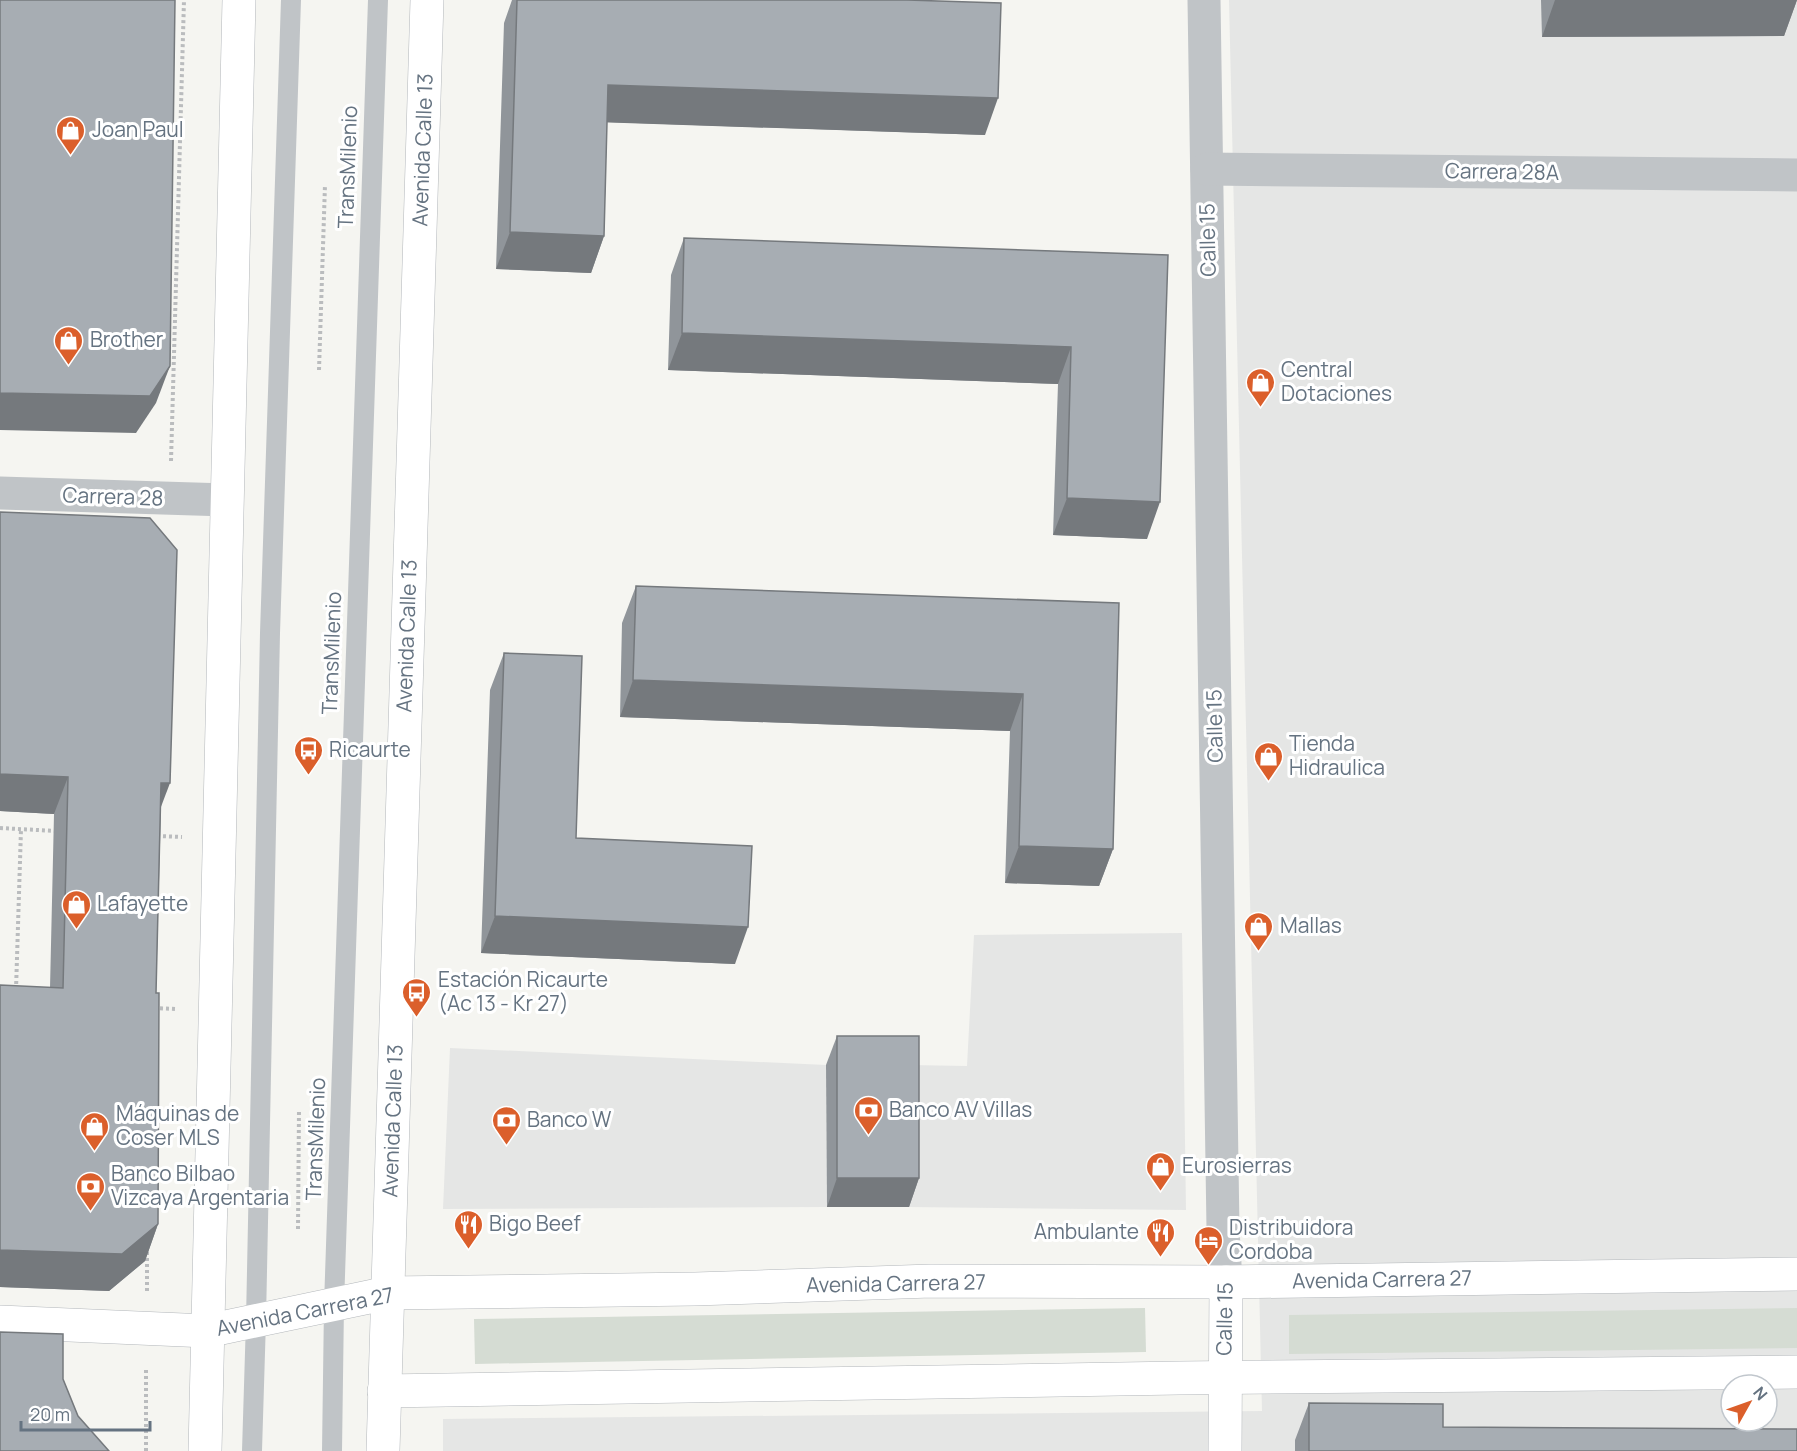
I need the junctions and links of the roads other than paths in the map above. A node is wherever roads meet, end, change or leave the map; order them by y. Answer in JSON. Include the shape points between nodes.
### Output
{"nodes":[{"id":1,"x":239,"y":0,"type":"edge"},
{"id":2,"x":291,"y":0,"type":"edge"},
{"id":3,"x":378,"y":0,"type":"edge"},
{"id":4,"x":428,"y":0,"type":"edge"},
{"id":5,"x":1204,"y":0,"type":"edge"},
{"id":6,"x":1207,"y":169,"type":"junction"},
{"id":7,"x":1797,"y":175,"type":"edge"},
{"id":8,"x":0,"y":493,"type":"edge"},
{"id":9,"x":227,"y":500,"type":"junction"},
{"id":10,"x":1797,"y":1274,"type":"edge"},
{"id":11,"x":1226,"y":1282,"type":"junction"},
{"id":12,"x":388,"y":1293,"type":"junction"},
{"id":13,"x":334,"y":1305,"type":"junction"},
{"id":14,"x":256,"y":1320,"type":"junction"},
{"id":15,"x":0,"y":1322,"type":"edge"},
{"id":16,"x":207,"y":1331,"type":"junction"},
{"id":17,"x":1797,"y":1372,"type":"edge"},
{"id":18,"x":1224,"y":1377,"type":"junction"},
{"id":19,"x":384,"y":1391,"type":"junction"},
{"id":20,"x":205,"y":1451,"type":"edge"},
{"id":21,"x":252,"y":1451,"type":"edge"},
{"id":22,"x":332,"y":1451,"type":"edge"},
{"id":23,"x":383,"y":1451,"type":"edge"},
{"id":24,"x":1225,"y":1451,"type":"edge"}],
"edges":[{"from":1,"to":9,"type":"main road"},
{"from":2,"to":14,"type":"lane","via":[[271,621]]},
{"from":3,"to":13,"type":"lane","name":"TransMilenio"},
{"from":4,"to":12,"type":"main road","name":"Avenida Calle 13"},
{"from":5,"to":6,"type":"street","name":"Calle 15"},
{"from":6,"to":7,"type":"street","name":"Carrera 28A"},
{"from":6,"to":11,"type":"street","name":"Calle 15"},
{"from":8,"to":9,"type":"street","name":"Carrera 28"},
{"from":9,"to":16,"type":"main road"},
{"from":10,"to":11,"type":"main road","name":"Avenida Carrera 27"},
{"from":11,"to":12,"type":"main road","name":"Avenida Carrera 27","via":[[931,1281]]},
{"from":11,"to":18,"type":"main road","name":"Calle 15"},
{"from":12,"to":13,"type":"main road","name":"Avenida Carrera 27"},
{"from":12,"to":19,"type":"main road","name":"Avenida Calle 13"},
{"from":13,"to":14,"type":"main road","name":"Avenida Carrera 27"},
{"from":13,"to":22,"type":"lane","name":"TransMilenio"},
{"from":14,"to":16,"type":"main road","name":"Avenida Carrera 27"},
{"from":14,"to":21,"type":"lane"},
{"from":15,"to":16,"type":"main road","name":"Avenida Carrera 27"},
{"from":16,"to":20,"type":"main road"},
{"from":17,"to":18,"type":"main road"},
{"from":18,"to":19,"type":"main road"},
{"from":18,"to":24,"type":"main road","name":"Calle 15"},
{"from":19,"to":23,"type":"main road","name":"Avenida Calle 13"}]}
